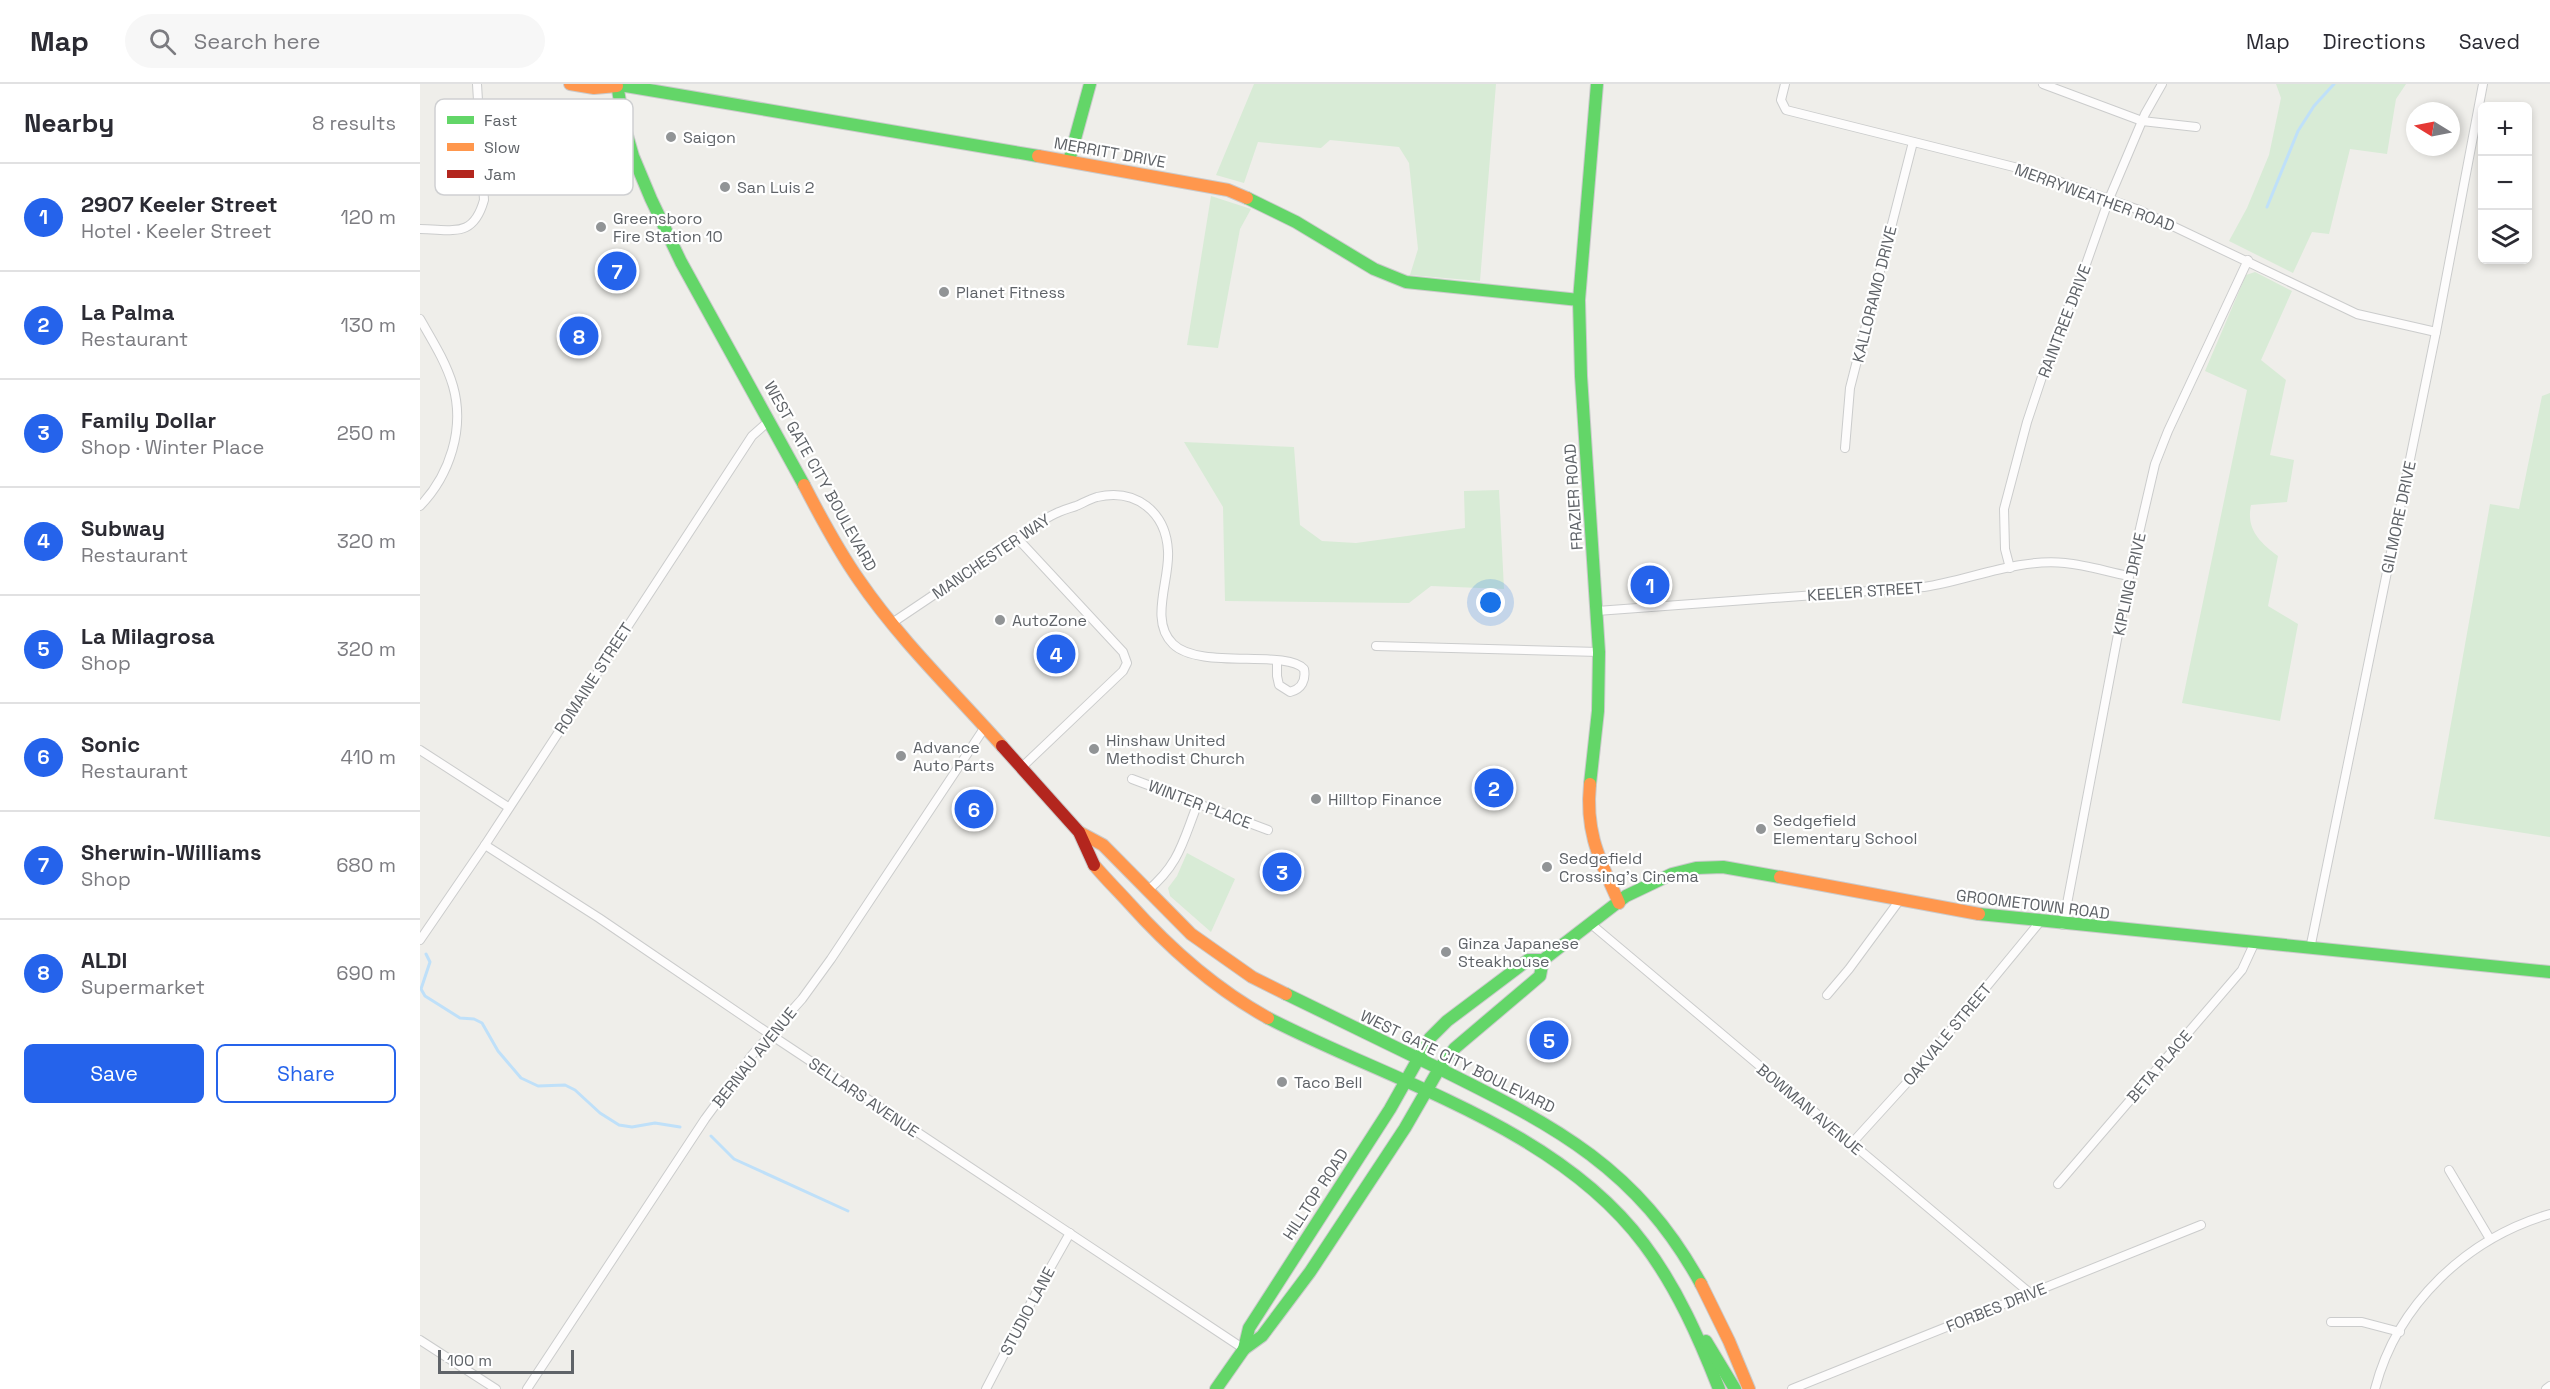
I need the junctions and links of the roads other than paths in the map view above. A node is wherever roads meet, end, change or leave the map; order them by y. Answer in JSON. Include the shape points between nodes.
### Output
{"nodes":[{"id":1,"x":477,"y":84,"type":"edge"},
{"id":2,"x":570,"y":84,"type":"edge"},
{"id":3,"x":616,"y":84,"type":"edge"},
{"id":4,"x":1090,"y":84,"type":"edge"},
{"id":5,"x":1597,"y":84,"type":"edge"},
{"id":6,"x":1785,"y":84,"type":"edge"},
{"id":7,"x":2043,"y":84,"type":"edge"},
{"id":8,"x":2162,"y":84,"type":"edge"},
{"id":9,"x":2483,"y":84,"type":"edge"},
{"id":10,"x":478,"y":99,"type":"edge"},
{"id":11,"x":619,"y":99,"type":"edge"},
{"id":12,"x":2142,"y":121,"type":"junction"},
{"id":13,"x":2196,"y":127,"type":"dead end"},
{"id":14,"x":1913,"y":142,"type":"junction"},
{"id":15,"x":633,"y":156,"type":"edge"},
{"id":16,"x":1069,"y":161,"type":"junction"},
{"id":17,"x":484,"y":195,"type":"edge"},
{"id":18,"x":2109,"y":199,"type":"junction"},
{"id":19,"x":420,"y":229,"type":"edge"},
{"id":20,"x":2248,"y":260,"type":"junction"},
{"id":21,"x":1579,"y":300,"type":"junction"},
{"id":22,"x":420,"y":319,"type":"edge"},
{"id":23,"x":2436,"y":332,"type":"junction"},
{"id":24,"x":770,"y":420,"type":"junction"},
{"id":25,"x":1845,"y":448,"type":"dead end"},
{"id":26,"x":420,"y":506,"type":"edge"},
{"id":27,"x":1018,"y":539,"type":"junction"},
{"id":28,"x":2010,"y":568,"type":"junction"},
{"id":29,"x":2129,"y":576,"type":"junction"},
{"id":30,"x":1597,"y":611,"type":"junction"},
{"id":31,"x":892,"y":623,"type":"junction"},
{"id":32,"x":1376,"y":646,"type":"dead end"},
{"id":33,"x":1599,"y":652,"type":"junction"},
{"id":34,"x":1277,"y":661,"type":"dead end"},
{"id":35,"x":985,"y":727,"type":"junction"},
{"id":36,"x":420,"y":750,"type":"edge"},
{"id":37,"x":1021,"y":768,"type":"junction"},
{"id":38,"x":1132,"y":779,"type":"dead end"},
{"id":39,"x":1198,"y":802,"type":"junction"},
{"id":40,"x":508,"y":807,"type":"junction"},
{"id":41,"x":1268,"y":830,"type":"dead end"},
{"id":42,"x":1079,"y":832,"type":"junction"},
{"id":43,"x":485,"y":845,"type":"junction"},
{"id":44,"x":1148,"y":891,"type":"junction"},
{"id":45,"x":1899,"y":901,"type":"junction"},
{"id":46,"x":1619,"y":903,"type":"junction"},
{"id":47,"x":2039,"y":923,"type":"junction"},
{"id":48,"x":1591,"y":924,"type":"junction"},
{"id":49,"x":2063,"y":925,"type":"junction"},
{"id":50,"x":420,"y":940,"type":"edge"},
{"id":51,"x":2254,"y":944,"type":"junction"},
{"id":52,"x":2310,"y":949,"type":"junction"},
{"id":53,"x":1543,"y":960,"type":"junction"},
{"id":54,"x":2550,"y":972,"type":"edge"},
{"id":55,"x":1827,"y":994,"type":"dead end"},
{"id":56,"x":771,"y":1035,"type":"junction"},
{"id":57,"x":1418,"y":1058,"type":"junction"},
{"id":58,"x":1439,"y":1069,"type":"junction"},
{"id":59,"x":1405,"y":1083,"type":"junction"},
{"id":60,"x":1425,"y":1093,"type":"junction"},
{"id":61,"x":1852,"y":1143,"type":"junction"},
{"id":62,"x":2448,"y":1170,"type":"dead end"},
{"id":63,"x":2058,"y":1184,"type":"dead end"},
{"id":64,"x":2550,"y":1214,"type":"edge"},
{"id":65,"x":2201,"y":1225,"type":"dead end"},
{"id":66,"x":1070,"y":1233,"type":"junction"},
{"id":67,"x":2490,"y":1239,"type":"junction"},
{"id":68,"x":2031,"y":1294,"type":"junction"},
{"id":69,"x":1688,"y":1315,"type":"junction"},
{"id":70,"x":2331,"y":1322,"type":"dead end"},
{"id":71,"x":2400,"y":1332,"type":"junction"},
{"id":72,"x":420,"y":1340,"type":"edge"},
{"id":73,"x":1244,"y":1349,"type":"junction"},
{"id":74,"x":2550,"y":1386,"type":"edge"},
{"id":75,"x":1750,"y":1388,"type":"edge"},
{"id":76,"x":495,"y":1389,"type":"edge"},
{"id":77,"x":527,"y":1389,"type":"edge"},
{"id":78,"x":986,"y":1389,"type":"edge"},
{"id":79,"x":1216,"y":1389,"type":"edge"},
{"id":80,"x":1719,"y":1389,"type":"edge"},
{"id":81,"x":1735,"y":1389,"type":"edge"},
{"id":82,"x":1791,"y":1389,"type":"edge"},
{"id":83,"x":2375,"y":1389,"type":"edge"},
{"id":84,"x":2546,"y":1389,"type":"edge"}],
"edges":[{"from":1,"to":10,"type":"street"},
{"from":2,"to":3,"type":"main road","name":"MERRITT DRIVE","via":[[594,88]]},
{"from":3,"to":11,"type":"main road","name":"WEST GATE CITY BOULEVARD"},
{"from":3,"to":16,"type":"main road","name":"MERRITT DRIVE"},
{"from":4,"to":16,"type":"main road"},
{"from":5,"to":21,"type":"main road","name":"FRAZIER ROAD"},
{"from":6,"to":14,"type":"street","name":"MERRYWEATHER ROAD","via":[[1781,100],[1786,110]]},
{"from":7,"to":12,"type":"street"},
{"from":8,"to":12,"type":"street","name":"RAINTREE DRIVE"},
{"from":9,"to":23,"type":"street","name":"GILMORE DRIVE"},
{"from":12,"to":13,"type":"street"},
{"from":12,"to":18,"type":"street","name":"RAINTREE DRIVE"},
{"from":14,"to":18,"type":"street","name":"MERRYWEATHER ROAD","via":[[2030,171]]},
{"from":14,"to":25,"type":"street","name":"KALLORAMO DRIVE","via":[[1850,388]]},
{"from":15,"to":24,"type":"main road","name":"WEST GATE CITY BOULEVARD","via":[[681,262]]},
{"from":16,"to":21,"type":"main road","name":"MERRITT DRIVE","via":[[1228,190],[1250,198],[1376,270],[1407,283]]},
{"from":17,"to":19,"type":"street","via":[[480,215],[470,227],[455,231]]},
{"from":18,"to":20,"type":"street","name":"MERRYWEATHER ROAD","via":[[2178,226]]},
{"from":18,"to":28,"type":"street","name":"RAINTREE DRIVE","via":[[2027,422],[2004,509],[2005,549]]},
{"from":20,"to":23,"type":"street","name":"MERRYWEATHER ROAD","via":[[2357,314]]},
{"from":20,"to":29,"type":"street","name":"KIPLING DRIVE","via":[[2155,464]]},
{"from":21,"to":30,"type":"main road","name":"FRAZIER ROAD"},
{"from":22,"to":26,"type":"street","via":[[446,366],[454,388],[456,412],[455,444],[442,479]]},
{"from":23,"to":52,"type":"street","name":"GILMORE DRIVE"},
{"from":24,"to":31,"type":"main road","name":"WEST GATE CITY BOULEVARD","via":[[829,533]]},
{"from":24,"to":40,"type":"street","name":"ROMAINE STREET","via":[[752,436]]},
{"from":27,"to":31,"type":"street","name":"MANCHESTER WAY"},
{"from":27,"to":34,"type":"street","name":"MANCHESTER WAY","via":[[1058,512],[1095,497],[1131,496],[1157,514],[1166,534],[1168,570],[1161,616],[1172,644],[1201,656]]},
{"from":27,"to":37,"type":"street","via":[[1123,652],[1126,663],[1123,671]]},
{"from":28,"to":29,"type":"street","name":"KEELER STREET","via":[[2064,563]]},
{"from":28,"to":30,"type":"street","name":"KEELER STREET","via":[[1924,587]]},
{"from":29,"to":49,"type":"street","name":"KIPLING DRIVE"},
{"from":30,"to":33,"type":"main road","name":"FRAZIER ROAD"},
{"from":31,"to":35,"type":"main road","name":"WEST GATE CITY BOULEVARD"},
{"from":32,"to":33,"type":"street"},
{"from":33,"to":46,"type":"main road","name":"FRAZIER ROAD","via":[[1588,814],[1597,857]]},
{"from":35,"to":37,"type":"main road","name":"WEST GATE CITY BOULEVARD"},
{"from":35,"to":56,"type":"street","name":"BERNAU AVENUE","via":[[831,959]]},
{"from":36,"to":40,"type":"street"},
{"from":37,"to":42,"type":"main road","name":"WEST GATE CITY BOULEVARD"},
{"from":38,"to":39,"type":"street","name":"WINTER PLACE"},
{"from":39,"to":41,"type":"street","name":"WINTER PLACE"},
{"from":39,"to":44,"type":"street","via":[[1174,863]]},
{"from":40,"to":43,"type":"street","name":"ROMAINE STREET"},
{"from":42,"to":44,"type":"main road","name":"WEST GATE CITY BOULEVARD","via":[[1103,845]]},
{"from":42,"to":59,"type":"main road","name":"WEST GATE CITY BOULEVARD","via":[[1089,858],[1157,934],[1196,970],[1261,1014]]},
{"from":43,"to":50,"type":"street","name":"ROMAINE STREET"},
{"from":43,"to":56,"type":"street","name":"SELLARS AVENUE"},
{"from":44,"to":57,"type":"main road","name":"WEST GATE CITY BOULEVARD","via":[[1191,934],[1252,977]]},
{"from":45,"to":46,"type":"main road","name":"GROOMETOWN ROAD","via":[[1711,866],[1660,876]]},
{"from":45,"to":47,"type":"main road","name":"GROOMETOWN ROAD"},
{"from":45,"to":55,"type":"street"},
{"from":46,"to":48,"type":"main road","name":"GROOMETOWN ROAD"},
{"from":47,"to":49,"type":"main road","name":"GROOMETOWN ROAD"},
{"from":47,"to":61,"type":"street","name":"OAKVALE STREET","via":[[1913,1076]]},
{"from":48,"to":53,"type":"main road","name":"GROOMETOWN ROAD"},
{"from":48,"to":61,"type":"street","name":"BOWMAN AVENUE"},
{"from":49,"to":51,"type":"main road","name":"GROOMETOWN ROAD"},
{"from":51,"to":52,"type":"main road","name":"GROOMETOWN ROAD"},
{"from":51,"to":63,"type":"street","name":"BETA PLACE","via":[[2242,970]]},
{"from":52,"to":54,"type":"main road","name":"GROOMETOWN ROAD"},
{"from":53,"to":57,"type":"main road","name":"GROOMETOWN ROAD","via":[[1528,960],[1447,1021]]},
{"from":53,"to":58,"type":"main road","name":"GROOMETOWN ROAD","via":[[1540,976],[1462,1039]]},
{"from":56,"to":66,"type":"street","name":"SELLARS AVENUE"},
{"from":56,"to":77,"type":"street","name":"BERNAU AVENUE","via":[[705,1119]]},
{"from":57,"to":58,"type":"main road","name":"WEST GATE CITY BOULEVARD"},
{"from":57,"to":59,"type":"main road","name":"HILLTOP ROAD"},
{"from":58,"to":60,"type":"main road","name":"GROOMETOWN ROAD"},
{"from":58,"to":75,"type":"main road","name":"WEST GATE CITY BOULEVARD","via":[[1567,1134],[1642,1198],[1674,1237],[1700,1279]]},
{"from":59,"to":60,"type":"main road","name":"WEST GATE CITY BOULEVARD"},
{"from":59,"to":73,"type":"main road","name":"HILLTOP ROAD","via":[[1249,1328]]},
{"from":60,"to":69,"type":"main road","name":"WEST GATE CITY BOULEVARD","via":[[1531,1146],[1588,1186],[1637,1235],[1665,1273]]},
{"from":60,"to":73,"type":"main road","name":"HILLTOP ROAD","via":[[1310,1272],[1262,1336]]},
{"from":61,"to":68,"type":"street","name":"BOWMAN AVENUE"},
{"from":62,"to":67,"type":"street"},
{"from":64,"to":67,"type":"street"},
{"from":65,"to":68,"type":"street","name":"FORBES DRIVE"},
{"from":66,"to":73,"type":"street","name":"SELLARS AVENUE"},
{"from":66,"to":78,"type":"street","name":"STUDIO LANE"},
{"from":67,"to":71,"type":"street","via":[[2438,1279]]},
{"from":68,"to":82,"type":"street","name":"FORBES DRIVE"},
{"from":69,"to":80,"type":"main road","name":"WEST GATE CITY BOULEVARD"},
{"from":69,"to":81,"type":"main road"},
{"from":70,"to":71,"type":"street","via":[[2362,1322]]},
{"from":71,"to":83,"type":"street","via":[[2386,1356]]},
{"from":72,"to":76,"type":"street"},
{"from":73,"to":79,"type":"main road","name":"HILLTOP ROAD"},
{"from":74,"to":84,"type":"street"}]}
